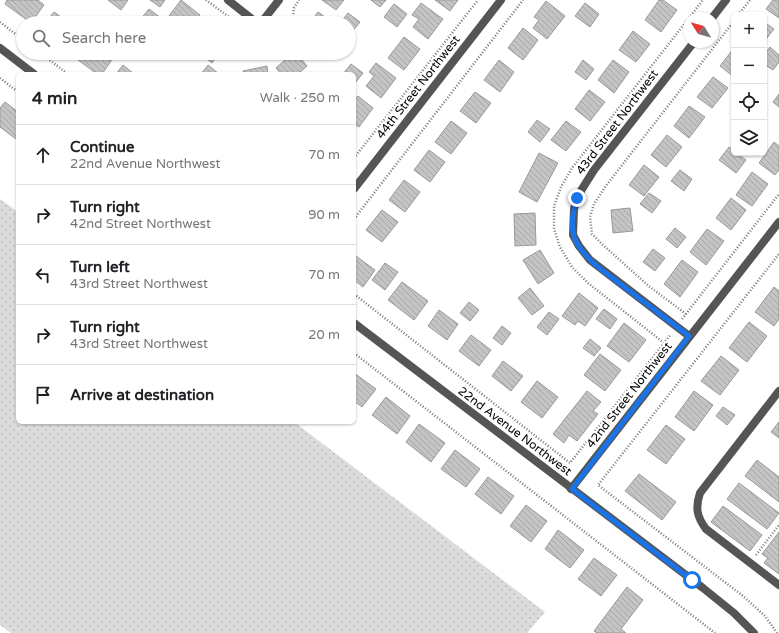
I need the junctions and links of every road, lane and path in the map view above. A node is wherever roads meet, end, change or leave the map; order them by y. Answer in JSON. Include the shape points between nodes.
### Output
{"nodes":[{"id":1,"x":206,"y":0,"type":"edge"},
{"id":2,"x":228,"y":0,"type":"edge"},
{"id":3,"x":279,"y":0,"type":"edge"},
{"id":4,"x":300,"y":0,"type":"edge"},
{"id":5,"x":478,"y":0,"type":"edge"},
{"id":6,"x":501,"y":0,"type":"edge"},
{"id":7,"x":523,"y":0,"type":"edge"},
{"id":8,"x":703,"y":0,"type":"edge"},
{"id":9,"x":726,"y":0,"type":"edge"},
{"id":10,"x":750,"y":0,"type":"edge"},
{"id":11,"x":717,"y":12,"type":"edge"},
{"id":12,"x":740,"y":12,"type":"edge"},
{"id":13,"x":228,"y":16,"type":"edge"},
{"id":14,"x":248,"y":16,"type":"edge"},
{"id":15,"x":266,"y":16,"type":"edge"},
{"id":16,"x":293,"y":16,"type":"edge"},
{"id":17,"x":0,"y":22,"type":"edge"},
{"id":18,"x":731,"y":24,"type":"edge"},
{"id":19,"x":16,"y":35,"type":"edge"},
{"id":20,"x":0,"y":48,"type":"edge"},
{"id":21,"x":689,"y":48,"type":"edge"},
{"id":22,"x":49,"y":60,"type":"edge"},
{"id":23,"x":31,"y":72,"type":"edge"},
{"id":24,"x":65,"y":72,"type":"edge"},
{"id":25,"x":0,"y":78,"type":"edge"},
{"id":26,"x":16,"y":90,"type":"edge"},
{"id":27,"x":356,"y":155,"type":"edge"},
{"id":28,"x":356,"y":186,"type":"edge"},
{"id":29,"x":779,"y":194,"type":"edge"},
{"id":30,"x":356,"y":216,"type":"edge"},
{"id":31,"x":779,"y":222,"type":"edge"},
{"id":32,"x":779,"y":254,"type":"edge"},
{"id":33,"x":356,"y":296,"type":"edge"},
{"id":34,"x":356,"y":325,"type":"edge"},
{"id":35,"x":689,"y":336,"type":"junction"},
{"id":36,"x":356,"y":355,"type":"edge"},
{"id":37,"x":779,"y":392,"type":"edge"},
{"id":38,"x":572,"y":489,"type":"junction"},
{"id":39,"x":779,"y":525,"type":"edge"},
{"id":40,"x":750,"y":562,"type":"junction"},
{"id":41,"x":779,"y":585,"type":"edge"},
{"id":42,"x":715,"y":633,"type":"edge"},
{"id":43,"x":754,"y":633,"type":"edge"},
{"id":44,"x":777,"y":633,"type":"edge"}],
"edges":[{"from":1,"to":13,"type":"path"},
{"from":2,"to":14,"type":"street"},
{"from":3,"to":15,"type":"street"},
{"from":4,"to":16,"type":"path","via":[[294,8]]},
{"from":5,"to":27,"type":"path"},
{"from":6,"to":28,"type":"street","name":"44th Street Northwest"},
{"from":7,"to":30,"type":"path"},
{"from":8,"to":33,"type":"path","via":[[572,168],[554,206],[554,229],[560,247],[572,267],[593,287],[664,342],[570,463]]},
{"from":9,"to":11,"type":"street"},
{"from":10,"to":12,"type":"path"},
{"from":17,"to":19,"type":"path"},
{"from":18,"to":29,"type":"path","via":[[597,198],[590,217],[592,234],[650,287],[686,314]]},
{"from":20,"to":23,"type":"street"},
{"from":21,"to":35,"type":"street","name":"43rd Street Northwest","via":[[594,170],[577,198],[572,225],[573,235],[590,260]]},
{"from":22,"to":24,"type":"path"},
{"from":25,"to":26,"type":"path"},
{"from":31,"to":35,"type":"street","name":"42nd Street Northwest"},
{"from":32,"to":44,"type":"path","via":[[598,485],[743,596],[765,616]]},
{"from":34,"to":38,"type":"street","name":"22nd Avenue Northwest"},
{"from":35,"to":38,"type":"street","name":"42nd Street Northwest"},
{"from":36,"to":42,"type":"path"},
{"from":37,"to":40,"type":"street","via":[[700,493],[697,503],[697,512],[706,529]]},
{"from":38,"to":43,"type":"street","name":"22nd Avenue Northwest","via":[[728,608]]},
{"from":39,"to":40,"type":"path"},
{"from":40,"to":41,"type":"street"}]}
